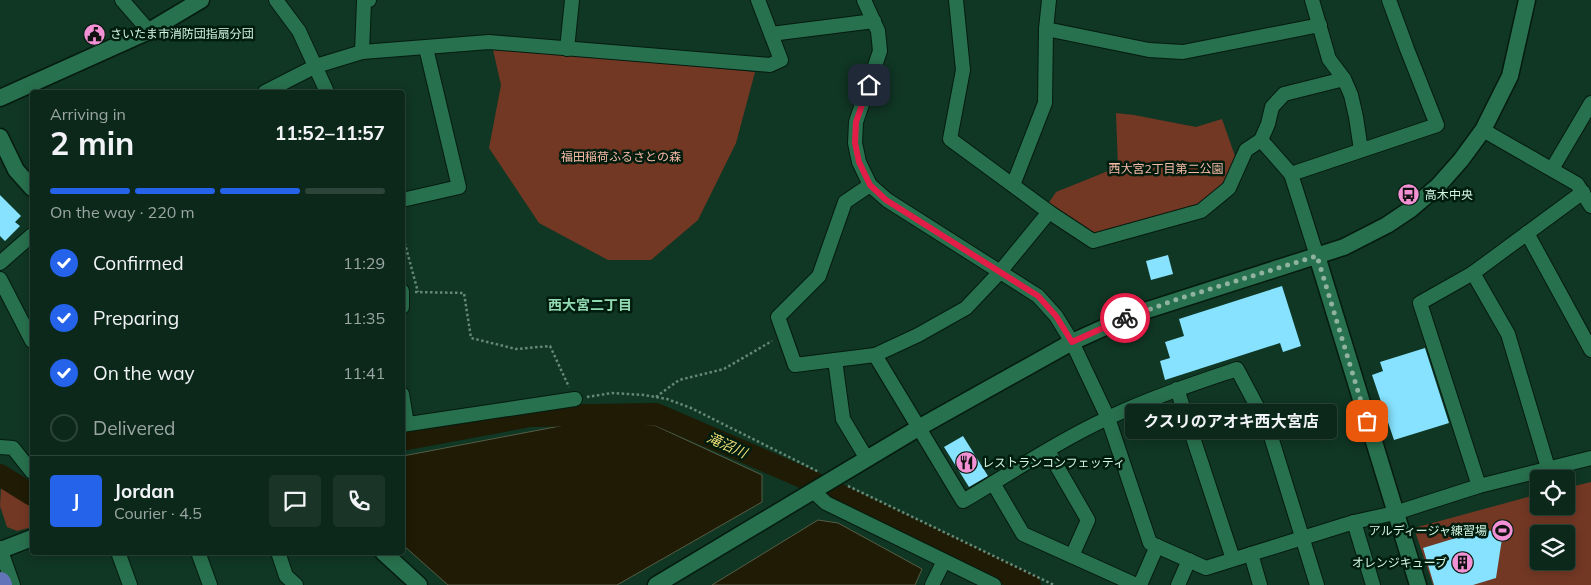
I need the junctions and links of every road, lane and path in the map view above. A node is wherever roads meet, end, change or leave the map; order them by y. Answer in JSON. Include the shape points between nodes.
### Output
{"nodes":[{"id":1,"x":122,"y":0,"type":"edge"},
{"id":2,"x":201,"y":0,"type":"edge"},
{"id":3,"x":276,"y":0,"type":"edge"},
{"id":4,"x":369,"y":0,"type":"edge"},
{"id":5,"x":572,"y":0,"type":"edge"},
{"id":6,"x":758,"y":0,"type":"edge"},
{"id":7,"x":864,"y":0,"type":"edge"},
{"id":8,"x":956,"y":0,"type":"edge"},
{"id":9,"x":1048,"y":0,"type":"edge"},
{"id":10,"x":1312,"y":0,"type":"edge"},
{"id":11,"x":1390,"y":0,"type":"edge"},
{"id":12,"x":1527,"y":0,"type":"edge"},
{"id":13,"x":874,"y":21,"type":"junction"},
{"id":14,"x":1320,"y":25,"type":"junction"},
{"id":15,"x":1046,"y":29,"type":"junction"},
{"id":16,"x":149,"y":31,"type":"junction"},
{"id":17,"x":770,"y":34,"type":"junction"},
{"id":18,"x":426,"y":48,"type":"junction"},
{"id":19,"x":567,"y":48,"type":"junction"},
{"id":20,"x":362,"y":52,"type":"junction"},
{"id":21,"x":316,"y":66,"type":"junction"},
{"id":22,"x":1344,"y":79,"type":"junction"},
{"id":23,"x":269,"y":90,"type":"edge"},
{"id":24,"x":326,"y":90,"type":"edge"},
{"id":25,"x":0,"y":98,"type":"edge"},
{"id":26,"x":1591,"y":102,"type":"edge"},
{"id":27,"x":1483,"y":130,"type":"junction"},
{"id":28,"x":0,"y":138,"type":"edge"},
{"id":29,"x":1261,"y":140,"type":"junction"},
{"id":30,"x":1360,"y":150,"type":"junction"},
{"id":31,"x":1552,"y":169,"type":"junction"},
{"id":32,"x":1291,"y":174,"type":"junction"},
{"id":33,"x":870,"y":185,"type":"junction"},
{"id":34,"x":1013,"y":185,"type":"junction"},
{"id":35,"x":30,"y":186,"type":"edge"},
{"id":36,"x":1583,"y":192,"type":"junction"},
{"id":37,"x":405,"y":199,"type":"edge"},
{"id":38,"x":1591,"y":206,"type":"edge"},
{"id":39,"x":1049,"y":212,"type":"junction"},
{"id":40,"x":1527,"y":234,"type":"junction"},
{"id":41,"x":30,"y":237,"type":"edge"},
{"id":42,"x":1317,"y":256,"type":"junction"},
{"id":43,"x":405,"y":262,"type":"edge"},
{"id":44,"x":0,"y":263,"type":"edge"},
{"id":45,"x":1000,"y":273,"type":"junction"},
{"id":46,"x":1473,"y":273,"type":"junction"},
{"id":47,"x":0,"y":279,"type":"edge"},
{"id":48,"x":408,"y":292,"type":"edge"},
{"id":49,"x":784,"y":334,"type":"junction"},
{"id":50,"x":30,"y":337,"type":"edge"},
{"id":51,"x":1072,"y":342,"type":"junction"},
{"id":52,"x":1591,"y":350,"type":"edge"},
{"id":53,"x":875,"y":355,"type":"junction"},
{"id":54,"x":834,"y":360,"type":"junction"},
{"id":55,"x":1177,"y":389,"type":"junction"},
{"id":56,"x":656,"y":397,"type":"junction"},
{"id":57,"x":575,"y":399,"type":"junction"},
{"id":58,"x":1108,"y":418,"type":"junction"},
{"id":59,"x":405,"y":424,"type":"edge"},
{"id":60,"x":920,"y":427,"type":"junction"},
{"id":61,"x":0,"y":447,"type":"edge"},
{"id":62,"x":1048,"y":451,"type":"junction"},
{"id":63,"x":1591,"y":458,"type":"edge"},
{"id":64,"x":867,"y":459,"type":"junction"},
{"id":65,"x":1548,"y":468,"type":"junction"},
{"id":66,"x":30,"y":469,"type":"edge"},
{"id":67,"x":993,"y":483,"type":"junction"},
{"id":68,"x":822,"y":486,"type":"junction"},
{"id":69,"x":1479,"y":486,"type":"junction"},
{"id":70,"x":1395,"y":513,"type":"junction"},
{"id":71,"x":1354,"y":522,"type":"junction"},
{"id":72,"x":1303,"y":538,"type":"junction"},
{"id":73,"x":30,"y":539,"type":"edge"},
{"id":74,"x":1157,"y":546,"type":"junction"},
{"id":75,"x":0,"y":549,"type":"edge"},
{"id":76,"x":1251,"y":554,"type":"junction"},
{"id":77,"x":119,"y":555,"type":"edge"},
{"id":78,"x":199,"y":555,"type":"edge"},
{"id":79,"x":279,"y":555,"type":"edge"},
{"id":80,"x":386,"y":555,"type":"edge"},
{"id":81,"x":1072,"y":556,"type":"junction"},
{"id":82,"x":1189,"y":560,"type":"junction"},
{"id":83,"x":1233,"y":560,"type":"junction"},
{"id":84,"x":944,"y":561,"type":"junction"},
{"id":85,"x":13,"y":585,"type":"edge"},
{"id":86,"x":130,"y":585,"type":"edge"},
{"id":87,"x":210,"y":585,"type":"edge"},
{"id":88,"x":296,"y":585,"type":"edge"},
{"id":89,"x":419,"y":585,"type":"edge"},
{"id":90,"x":656,"y":585,"type":"edge"},
{"id":91,"x":932,"y":585,"type":"edge"},
{"id":92,"x":994,"y":585,"type":"edge"},
{"id":93,"x":1054,"y":585,"type":"edge"},
{"id":94,"x":1136,"y":585,"type":"edge"},
{"id":95,"x":1140,"y":585,"type":"edge"},
{"id":96,"x":1178,"y":585,"type":"edge"},
{"id":97,"x":1260,"y":585,"type":"edge"},
{"id":98,"x":1317,"y":585,"type":"edge"},
{"id":99,"x":1373,"y":585,"type":"edge"},
{"id":100,"x":1418,"y":585,"type":"edge"}],
"edges":[{"from":1,"to":16,"type":"street"},
{"from":2,"to":16,"type":"street"},
{"from":3,"to":21,"type":"street","via":[[299,31]]},
{"from":4,"to":20,"type":"street","via":[[364,1]]},
{"from":5,"to":19,"type":"street"},
{"from":6,"to":17,"type":"street"},
{"from":7,"to":13,"type":"street"},
{"from":8,"to":34,"type":"street","via":[[963,70],[950,139]]},
{"from":9,"to":15,"type":"street"},
{"from":10,"to":14,"type":"street"},
{"from":11,"to":30,"type":"street","via":[[1437,124]]},
{"from":12,"to":27,"type":"street","via":[[1510,76]]},
{"from":13,"to":17,"type":"street"},
{"from":13,"to":33,"type":"street","via":[[880,51],[856,122],[855,143],[859,162]]},
{"from":14,"to":15,"type":"street","via":[[1183,52],[1149,50]]},
{"from":14,"to":22,"type":"street","via":[[1329,59]]},
{"from":15,"to":34,"type":"street","via":[[1045,103]]},
{"from":16,"to":25,"type":"street"},
{"from":17,"to":19,"type":"street","via":[[781,60],[770,65]]},
{"from":18,"to":19,"type":"street","via":[[489,42]]},
{"from":18,"to":20,"type":"street"},
{"from":18,"to":37,"type":"street","via":[[459,187]]},
{"from":20,"to":21,"type":"street"},
{"from":21,"to":23,"type":"street"},
{"from":21,"to":24,"type":"street"},
{"from":22,"to":29,"type":"street","via":[[1284,94],[1272,107]]},
{"from":22,"to":30,"type":"street","via":[[1356,117]]},
{"from":26,"to":31,"type":"street"},
{"from":27,"to":31,"type":"street"},
{"from":27,"to":42,"type":"street","via":[[1438,186],[1411,209],[1364,237]]},
{"from":28,"to":35,"type":"street","via":[[16,170]]},
{"from":29,"to":32,"type":"street"},
{"from":29,"to":39,"type":"street","via":[[1246,150],[1229,188],[1201,212],[1093,240]]},
{"from":30,"to":32,"type":"street"},
{"from":31,"to":36,"type":"street","via":[[1577,184]]},
{"from":32,"to":42,"type":"street"},
{"from":33,"to":45,"type":"street","via":[[886,200]]},
{"from":33,"to":49,"type":"street","via":[[845,202],[820,276],[778,317]]},
{"from":34,"to":39,"type":"street"},
{"from":36,"to":38,"type":"street"},
{"from":36,"to":40,"type":"street"},
{"from":39,"to":45,"type":"street"},
{"from":40,"to":46,"type":"street"},
{"from":40,"to":52,"type":"street"},
{"from":41,"to":44,"type":"street"},
{"from":42,"to":51,"type":"street","via":[[1132,315]]},
{"from":42,"to":70,"type":"street"},
{"from":43,"to":48,"type":"path"},
{"from":45,"to":51,"type":"street","via":[[1038,296],[1056,316]]},
{"from":45,"to":53,"type":"street","via":[[966,308]]},
{"from":46,"to":65,"type":"street","via":[[1508,334]]},
{"from":46,"to":69,"type":"street","via":[[1420,303]]},
{"from":47,"to":50,"type":"street"},
{"from":48,"to":57,"type":"path","via":[[464,293],[471,338],[516,349],[550,346]]},
{"from":49,"to":54,"type":"street","via":[[795,365]]},
{"from":49,"to":56,"type":"path","via":[[724,369],[679,380]]},
{"from":51,"to":58,"type":"street"},
{"from":51,"to":60,"type":"street"},
{"from":53,"to":54,"type":"street"},
{"from":53,"to":60,"type":"street"},
{"from":54,"to":64,"type":"street","via":[[843,419]]},
{"from":55,"to":58,"type":"street"},
{"from":55,"to":72,"type":"street","via":[[1237,369],[1268,427]]},
{"from":55,"to":83,"type":"street"},
{"from":56,"to":57,"type":"path","via":[[612,393]]},
{"from":56,"to":68,"type":"path","via":[[691,408]]},
{"from":57,"to":59,"type":"street"},
{"from":58,"to":62,"type":"street"},
{"from":58,"to":74,"type":"street","via":[[1150,542]]},
{"from":60,"to":64,"type":"street"},
{"from":60,"to":67,"type":"street","via":[[963,501]]},
{"from":61,"to":66,"type":"street","via":[[13,448]]},
{"from":62,"to":67,"type":"street"},
{"from":62,"to":81,"type":"street","via":[[1088,520]]},
{"from":63,"to":65,"type":"street"},
{"from":64,"to":68,"type":"street"},
{"from":65,"to":69,"type":"street"},
{"from":67,"to":81,"type":"street","via":[[1023,534]]},
{"from":68,"to":84,"type":"street","via":[[826,503]]},
{"from":68,"to":90,"type":"street"},
{"from":68,"to":93,"type":"path"},
{"from":69,"to":70,"type":"street"},
{"from":70,"to":71,"type":"street"},
{"from":70,"to":100,"type":"street"},
{"from":71,"to":72,"type":"street"},
{"from":71,"to":99,"type":"street"},
{"from":72,"to":76,"type":"street"},
{"from":72,"to":98,"type":"street"},
{"from":73,"to":75,"type":"street"},
{"from":74,"to":82,"type":"street"},
{"from":74,"to":95,"type":"street"},
{"from":75,"to":85,"type":"street"},
{"from":76,"to":83,"type":"street"},
{"from":76,"to":97,"type":"street"},
{"from":77,"to":86,"type":"street"},
{"from":78,"to":87,"type":"street"},
{"from":79,"to":88,"type":"street","via":[[286,576]]},
{"from":80,"to":89,"type":"street"},
{"from":81,"to":94,"type":"street"},
{"from":82,"to":83,"type":"street","via":[[1206,568]]},
{"from":82,"to":96,"type":"street"},
{"from":84,"to":91,"type":"street"},
{"from":84,"to":92,"type":"street"}]}
